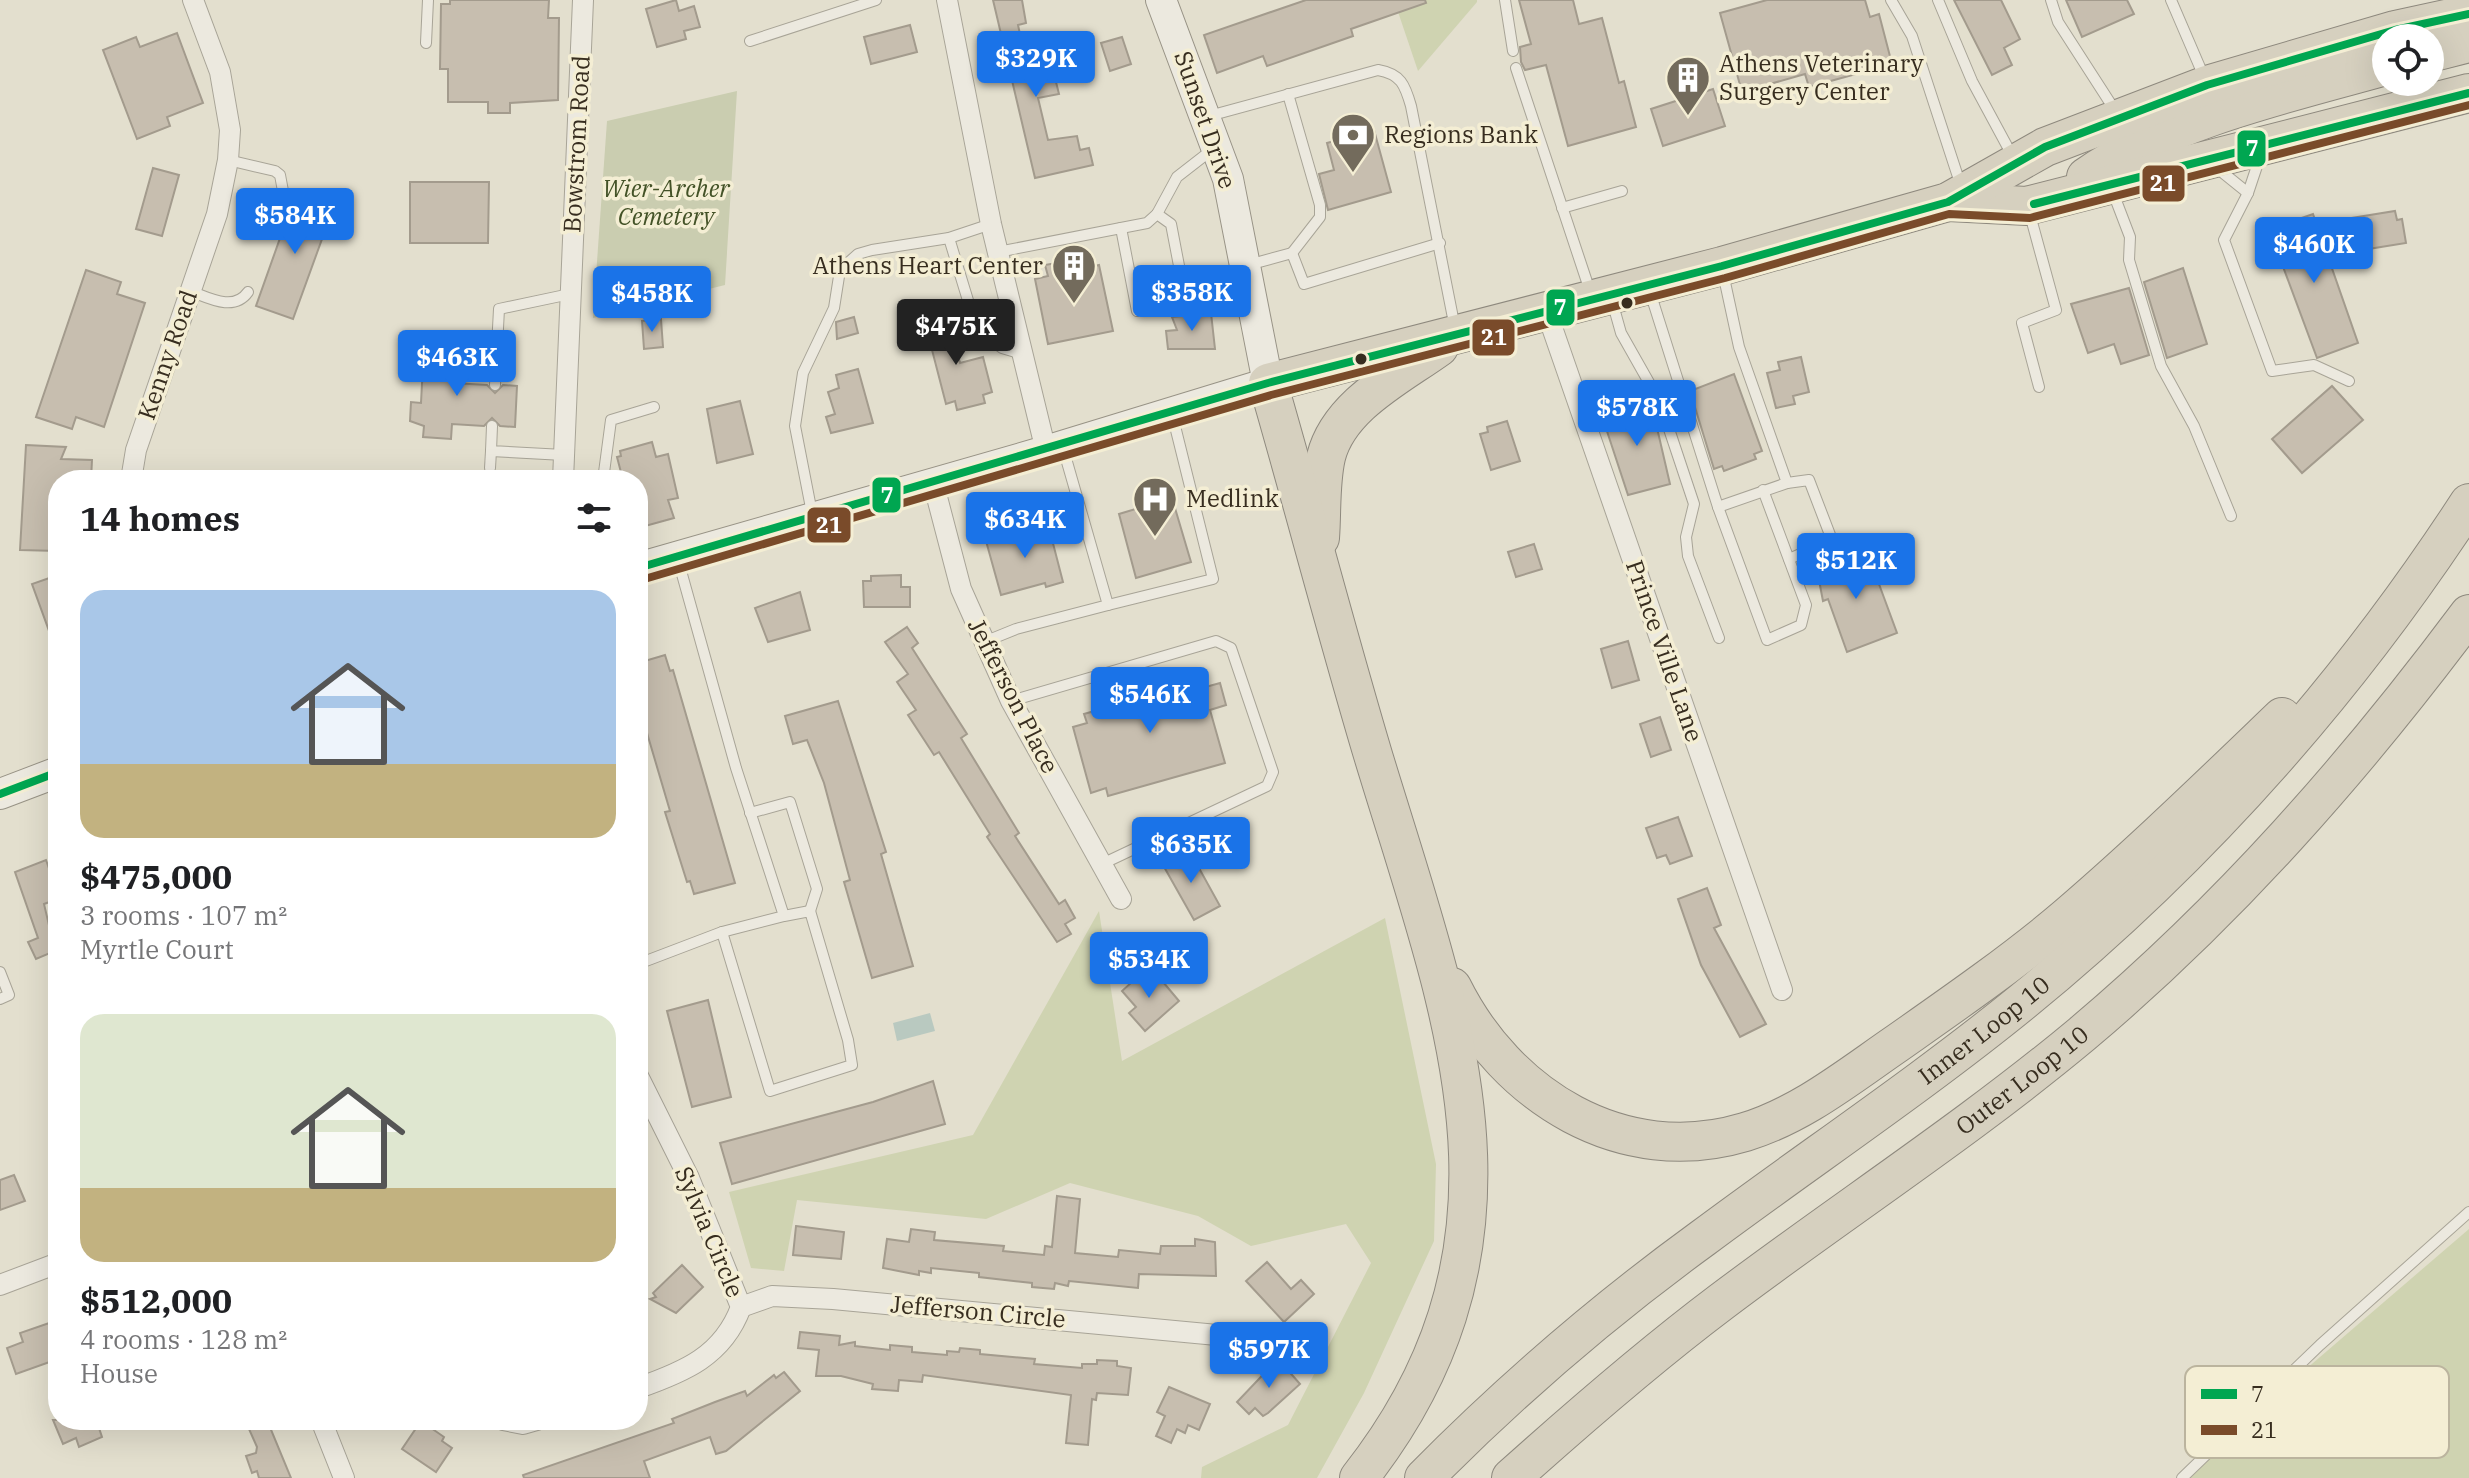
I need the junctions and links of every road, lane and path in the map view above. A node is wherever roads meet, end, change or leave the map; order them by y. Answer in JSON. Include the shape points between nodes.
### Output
{"nodes":[{"id":1,"x":193,"y":0,"type":"edge"},
{"id":2,"x":428,"y":0,"type":"edge"},
{"id":3,"x":583,"y":0,"type":"edge"},
{"id":4,"x":876,"y":0,"type":"edge"},
{"id":5,"x":947,"y":0,"type":"edge"},
{"id":6,"x":1161,"y":0,"type":"edge"},
{"id":7,"x":1505,"y":0,"type":"edge"},
{"id":8,"x":1891,"y":0,"type":"edge"},
{"id":9,"x":1938,"y":0,"type":"edge"},
{"id":10,"x":2051,"y":0,"type":"edge"},
{"id":11,"x":2171,"y":0,"type":"edge"},
{"id":12,"x":2469,"y":14,"type":"edge"},
{"id":13,"x":2430,"y":24,"type":"edge"},
{"id":14,"x":2372,"y":39,"type":"edge"},
{"id":15,"x":750,"y":41,"type":"dead end"},
{"id":16,"x":426,"y":43,"type":"dead end"},
{"id":17,"x":2469,"y":43,"type":"edge"},
{"id":18,"x":2372,"y":44,"type":"edge"},
{"id":19,"x":2444,"y":49,"type":"edge"},
{"id":20,"x":1513,"y":51,"type":"dead end"},
{"id":21,"x":1516,"y":68,"type":"dead end"},
{"id":22,"x":2207,"y":85,"type":"junction"},
{"id":23,"x":2469,"y":93,"type":"edge"},
{"id":24,"x":1288,"y":94,"type":"junction"},
{"id":25,"x":1207,"y":116,"type":"junction"},
{"id":26,"x":2119,"y":117,"type":"junction"},
{"id":27,"x":2264,"y":145,"type":"junction"},
{"id":28,"x":1218,"y":146,"type":"junction"},
{"id":29,"x":2206,"y":159,"type":"junction"},
{"id":30,"x":228,"y":160,"type":"junction"},
{"id":31,"x":2015,"y":162,"type":"junction"},
{"id":32,"x":2110,"y":184,"type":"junction"},
{"id":33,"x":283,"y":191,"type":"dead end"},
{"id":34,"x":1622,"y":191,"type":"dead end"},
{"id":35,"x":2248,"y":193,"type":"junction"},
{"id":36,"x":1956,"y":197,"type":"junction"},
{"id":37,"x":2041,"y":202,"type":"junction"},
{"id":38,"x":1562,"y":208,"type":"junction"},
{"id":39,"x":1157,"y":214,"type":"junction"},
{"id":40,"x":991,"y":224,"type":"junction"},
{"id":41,"x":1121,"y":228,"type":"junction"},
{"id":42,"x":949,"y":238,"type":"junction"},
{"id":43,"x":1440,"y":243,"type":"junction"},
{"id":44,"x":998,"y":252,"type":"junction"},
{"id":45,"x":1292,"y":253,"type":"junction"},
{"id":46,"x":1245,"y":266,"type":"junction"},
{"id":47,"x":1722,"y":266,"type":"junction"},
{"id":48,"x":1648,"y":286,"type":"junction"},
{"id":49,"x":190,"y":291,"type":"junction"},
{"id":50,"x":248,"y":292,"type":"dead end"},
{"id":51,"x":570,"y":294,"type":"junction"},
{"id":52,"x":1185,"y":297,"type":"dead end"},
{"id":53,"x":1602,"y":298,"type":"junction"},
{"id":54,"x":1137,"y":311,"type":"dead end"},
{"id":55,"x":1547,"y":313,"type":"junction"},
{"id":56,"x":1456,"y":335,"type":"junction"},
{"id":57,"x":1022,"y":354,"type":"junction"},
{"id":58,"x":2349,"y":381,"type":"dead end"},
{"id":59,"x":1268,"y":383,"type":"junction"},
{"id":60,"x":495,"y":385,"type":"dead end"},
{"id":61,"x":2039,"y":387,"type":"dead end"},
{"id":62,"x":654,"y":407,"type":"dead end"},
{"id":63,"x":1171,"y":412,"type":"junction"},
{"id":64,"x":492,"y":426,"type":"dead end"},
{"id":65,"x":1054,"y":449,"type":"junction"},
{"id":66,"x":491,"y":451,"type":"junction"},
{"id":67,"x":564,"y":455,"type":"junction"},
{"id":68,"x":490,"y":468,"type":"dead end"},
{"id":69,"x":133,"y":470,"type":"edge"},
{"id":70,"x":563,"y":470,"type":"edge"},
{"id":71,"x":604,"y":470,"type":"edge"},
{"id":72,"x":933,"y":482,"type":"junction"},
{"id":73,"x":1787,"y":483,"type":"junction"},
{"id":74,"x":1763,"y":490,"type":"junction"},
{"id":75,"x":2469,"y":503,"type":"edge"},
{"id":76,"x":1718,"y":507,"type":"junction"},
{"id":77,"x":2231,"y":516,"type":"dead end"},
{"id":78,"x":813,"y":517,"type":"junction"},
{"id":79,"x":2444,"y":542,"type":"junction"},
{"id":80,"x":677,"y":556,"type":"junction"},
{"id":81,"x":1789,"y":559,"type":"junction"},
{"id":82,"x":648,"y":565,"type":"edge"},
{"id":83,"x":1318,"y":569,"type":"junction"},
{"id":84,"x":1108,"y":605,"type":"junction"},
{"id":85,"x":2469,"y":614,"type":"edge"},
{"id":86,"x":2469,"y":637,"type":"edge"},
{"id":87,"x":1719,"y":638,"type":"dead end"},
{"id":88,"x":984,"y":642,"type":"junction"},
{"id":89,"x":1011,"y":701,"type":"junction"},
{"id":90,"x":2388,"y":722,"type":"junction"},
{"id":91,"x":48,"y":776,"type":"edge"},
{"id":92,"x":0,"y":794,"type":"edge"},
{"id":93,"x":750,"y":813,"type":"junction"},
{"id":94,"x":1102,"y":864,"type":"junction"},
{"id":95,"x":1121,"y":899,"type":"dead end"},
{"id":96,"x":810,"y":911,"type":"junction"},
{"id":97,"x":784,"y":916,"type":"junction"},
{"id":98,"x":722,"y":932,"type":"junction"},
{"id":99,"x":1432,"y":945,"type":"junction"},
{"id":100,"x":648,"y":960,"type":"edge"},
{"id":101,"x":0,"y":972,"type":"edge"},
{"id":102,"x":1782,"y":990,"type":"dead end"},
{"id":103,"x":5,"y":997,"type":"edge"},
{"id":104,"x":648,"y":1096,"type":"edge"},
{"id":105,"x":2469,"y":1212,"type":"edge"},
{"id":106,"x":48,"y":1267,"type":"edge"},
{"id":107,"x":0,"y":1285,"type":"edge"},
{"id":108,"x":741,"y":1307,"type":"junction"},
{"id":109,"x":1217,"y":1335,"type":"dead end"},
{"id":110,"x":2298,"y":1366,"type":"edge"},
{"id":111,"x":648,"y":1384,"type":"edge"},
{"id":112,"x":325,"y":1430,"type":"edge"},
{"id":113,"x":2203,"y":1458,"type":"edge"},
{"id":114,"x":344,"y":1478,"type":"edge"},
{"id":115,"x":1359,"y":1478,"type":"edge"},
{"id":116,"x":1424,"y":1478,"type":"edge"},
{"id":117,"x":1511,"y":1478,"type":"edge"},
{"id":118,"x":2182,"y":1478,"type":"edge"}],
"edges":[{"from":1,"to":30,"type":"street","name":"Kenny Road","via":[[220,72],[230,130]]},
{"from":2,"to":16,"type":"lane"},
{"from":3,"to":51,"type":"street","name":"Bowstrom Road"},
{"from":4,"to":15,"type":"lane"},
{"from":5,"to":40,"type":"street"},
{"from":6,"to":25,"type":"main road","name":"Sunset Drive"},
{"from":7,"to":20,"type":"lane"},
{"from":8,"to":36,"type":"lane","via":[[1912,36]]},
{"from":9,"to":31,"type":"lane","via":[[1972,81]]},
{"from":10,"to":26,"type":"lane","via":[[2058,22]]},
{"from":11,"to":22,"type":"lane"},
{"from":12,"to":13,"type":"highway"},
{"from":14,"to":22,"type":"highway"},
{"from":17,"to":19,"type":"highway"},
{"from":18,"to":37,"type":"highway","via":[[2111,160]]},
{"from":21,"to":38,"type":"lane"},
{"from":22,"to":26,"type":"highway"},
{"from":23,"to":27,"type":"highway"},
{"from":24,"to":25,"type":"lane"},
{"from":24,"to":43,"type":"lane","via":[[1378,70],[1393,72],[1404,84],[1411,106]]},
{"from":24,"to":45,"type":"lane","via":[[1320,205],[1320,217]]},
{"from":25,"to":28,"type":"main road","name":"Sunset Drive"},
{"from":26,"to":31,"type":"highway"},
{"from":27,"to":29,"type":"highway"},
{"from":27,"to":35,"type":"lane"},
{"from":28,"to":39,"type":"lane","via":[[1177,177]]},
{"from":28,"to":46,"type":"main road","name":"Sunset Drive"},
{"from":29,"to":32,"type":"highway"},
{"from":29,"to":35,"type":"lane"},
{"from":30,"to":33,"type":"lane","via":[[275,171]]},
{"from":30,"to":49,"type":"street","name":"Kenny Road","via":[[217,214]]},
{"from":31,"to":36,"type":"highway"},
{"from":32,"to":37,"type":"highway"},
{"from":32,"to":77,"type":"lane","via":[[2130,237],[2129,260],[2161,366],[2194,426]]},
{"from":34,"to":38,"type":"lane"},
{"from":35,"to":58,"type":"lane","via":[[2224,240],[2272,371],[2314,365]]},
{"from":36,"to":37,"type":"highway"},
{"from":36,"to":47,"type":"highway"},
{"from":37,"to":61,"type":"lane","via":[[2056,310],[2022,323]]},
{"from":38,"to":53,"type":"lane"},
{"from":39,"to":41,"type":"lane","via":[[1147,223]]},
{"from":39,"to":52,"type":"lane","via":[[1171,224]]},
{"from":40,"to":42,"type":"lane"},
{"from":40,"to":44,"type":"street"},
{"from":41,"to":44,"type":"lane"},
{"from":41,"to":54,"type":"lane"},
{"from":42,"to":57,"type":"lane","via":[[977,330],[1002,348]]},
{"from":42,"to":78,"type":"lane","via":[[858,254],[840,270],[834,308],[803,373],[795,426]]},
{"from":43,"to":45,"type":"lane","via":[[1304,284]]},
{"from":43,"to":56,"type":"lane"},
{"from":44,"to":57,"type":"street"},
{"from":45,"to":46,"type":"lane"},
{"from":46,"to":59,"type":"main road","name":"Sunset Drive"},
{"from":47,"to":48,"type":"highway"},
{"from":47,"to":73,"type":"lane","via":[[1739,347]]},
{"from":48,"to":53,"type":"highway"},
{"from":48,"to":76,"type":"lane"},
{"from":49,"to":50,"type":"lane","via":[[227,303]]},
{"from":49,"to":69,"type":"street","name":"Kenny Road"},
{"from":51,"to":60,"type":"lane","via":[[499,309]]},
{"from":51,"to":67,"type":"street","name":"Bowstrom Road"},
{"from":53,"to":55,"type":"highway"},
{"from":53,"to":87,"type":"lane","via":[[1660,402],[1694,504],[1686,537],[1688,556]]},
{"from":55,"to":56,"type":"highway"},
{"from":55,"to":102,"type":"street","name":"Prince Ville Lane"},
{"from":56,"to":59,"type":"highway"},
{"from":56,"to":83,"type":"highway","via":[[1357,406],[1338,428],[1326,458]]},
{"from":57,"to":65,"type":"street"},
{"from":59,"to":63,"type":"main road"},
{"from":59,"to":83,"type":"highway"},
{"from":62,"to":71,"type":"lane","via":[[611,420]]},
{"from":63,"to":65,"type":"main road"},
{"from":63,"to":84,"type":"lane","via":[[1213,579]]},
{"from":64,"to":66,"type":"lane"},
{"from":65,"to":72,"type":"main road"},
{"from":65,"to":84,"type":"lane"},
{"from":66,"to":67,"type":"lane"},
{"from":66,"to":68,"type":"lane"},
{"from":67,"to":70,"type":"street","name":"Bowstrom Road"},
{"from":72,"to":78,"type":"main road"},
{"from":72,"to":88,"type":"street","name":"Jefferson Place","via":[[961,589]]},
{"from":73,"to":74,"type":"lane"},
{"from":73,"to":81,"type":"lane","via":[[1809,480],[1832,540]]},
{"from":74,"to":76,"type":"lane"},
{"from":74,"to":81,"type":"lane"},
{"from":75,"to":79,"type":"highway","name":"Inner Loop 10"},
{"from":76,"to":81,"type":"lane","via":[[1767,640],[1801,625],[1806,605]]},
{"from":78,"to":80,"type":"main road"},
{"from":79,"to":99,"type":"highway","via":[[2289,710],[2093,894],[1970,992],[1783,1117],[1744,1132],[1673,1141],[1598,1126],[1560,1109],[1499,1057],[1457,996]]},
{"from":79,"to":116,"type":"highway","name":"Inner Loop 10","via":[[2270,765],[2105,931],[1954,1056],[1607,1313],[1523,1383]]},
{"from":80,"to":82,"type":"main road"},
{"from":80,"to":93,"type":"lane"},
{"from":83,"to":99,"type":"highway"},
{"from":84,"to":88,"type":"lane"},
{"from":85,"to":90,"type":"highway","name":"Outer Loop 10"},
{"from":86,"to":90,"type":"highway"},
{"from":88,"to":89,"type":"street","name":"Jefferson Place"},
{"from":89,"to":94,"type":"street","name":"Jefferson Place"},
{"from":89,"to":94,"type":"lane","via":[[1216,641],[1231,648],[1273,772],[1267,786]]},
{"from":90,"to":117,"type":"highway","name":"Outer Loop 10","via":[[2277,850],[2123,999],[2010,1092],[1662,1347]]},
{"from":91,"to":92,"type":"main road"},
{"from":93,"to":96,"type":"lane","via":[[790,802],[817,889]]},
{"from":93,"to":97,"type":"lane"},
{"from":94,"to":95,"type":"street","name":"Jefferson Place"},
{"from":96,"to":97,"type":"lane"},
{"from":96,"to":98,"type":"lane","via":[[852,1065],[770,1091]]},
{"from":97,"to":98,"type":"lane"},
{"from":98,"to":100,"type":"lane"},
{"from":99,"to":115,"type":"highway","via":[[1467,1106],[1469,1213],[1461,1266],[1432,1360],[1409,1406]]},
{"from":101,"to":103,"type":"lane"},
{"from":104,"to":108,"type":"street","name":"Sylvia Circle","via":[[689,1178]]},
{"from":105,"to":110,"type":"lane"},
{"from":106,"to":107,"type":"street"},
{"from":108,"to":109,"type":"street","name":"Jefferson Circle","via":[[772,1296],[833,1299]]},
{"from":108,"to":111,"type":"street","name":"Sylvia Circle","via":[[733,1329],[708,1358]]},
{"from":112,"to":114,"type":"street"},
{"from":113,"to":118,"type":"lane"}]}
